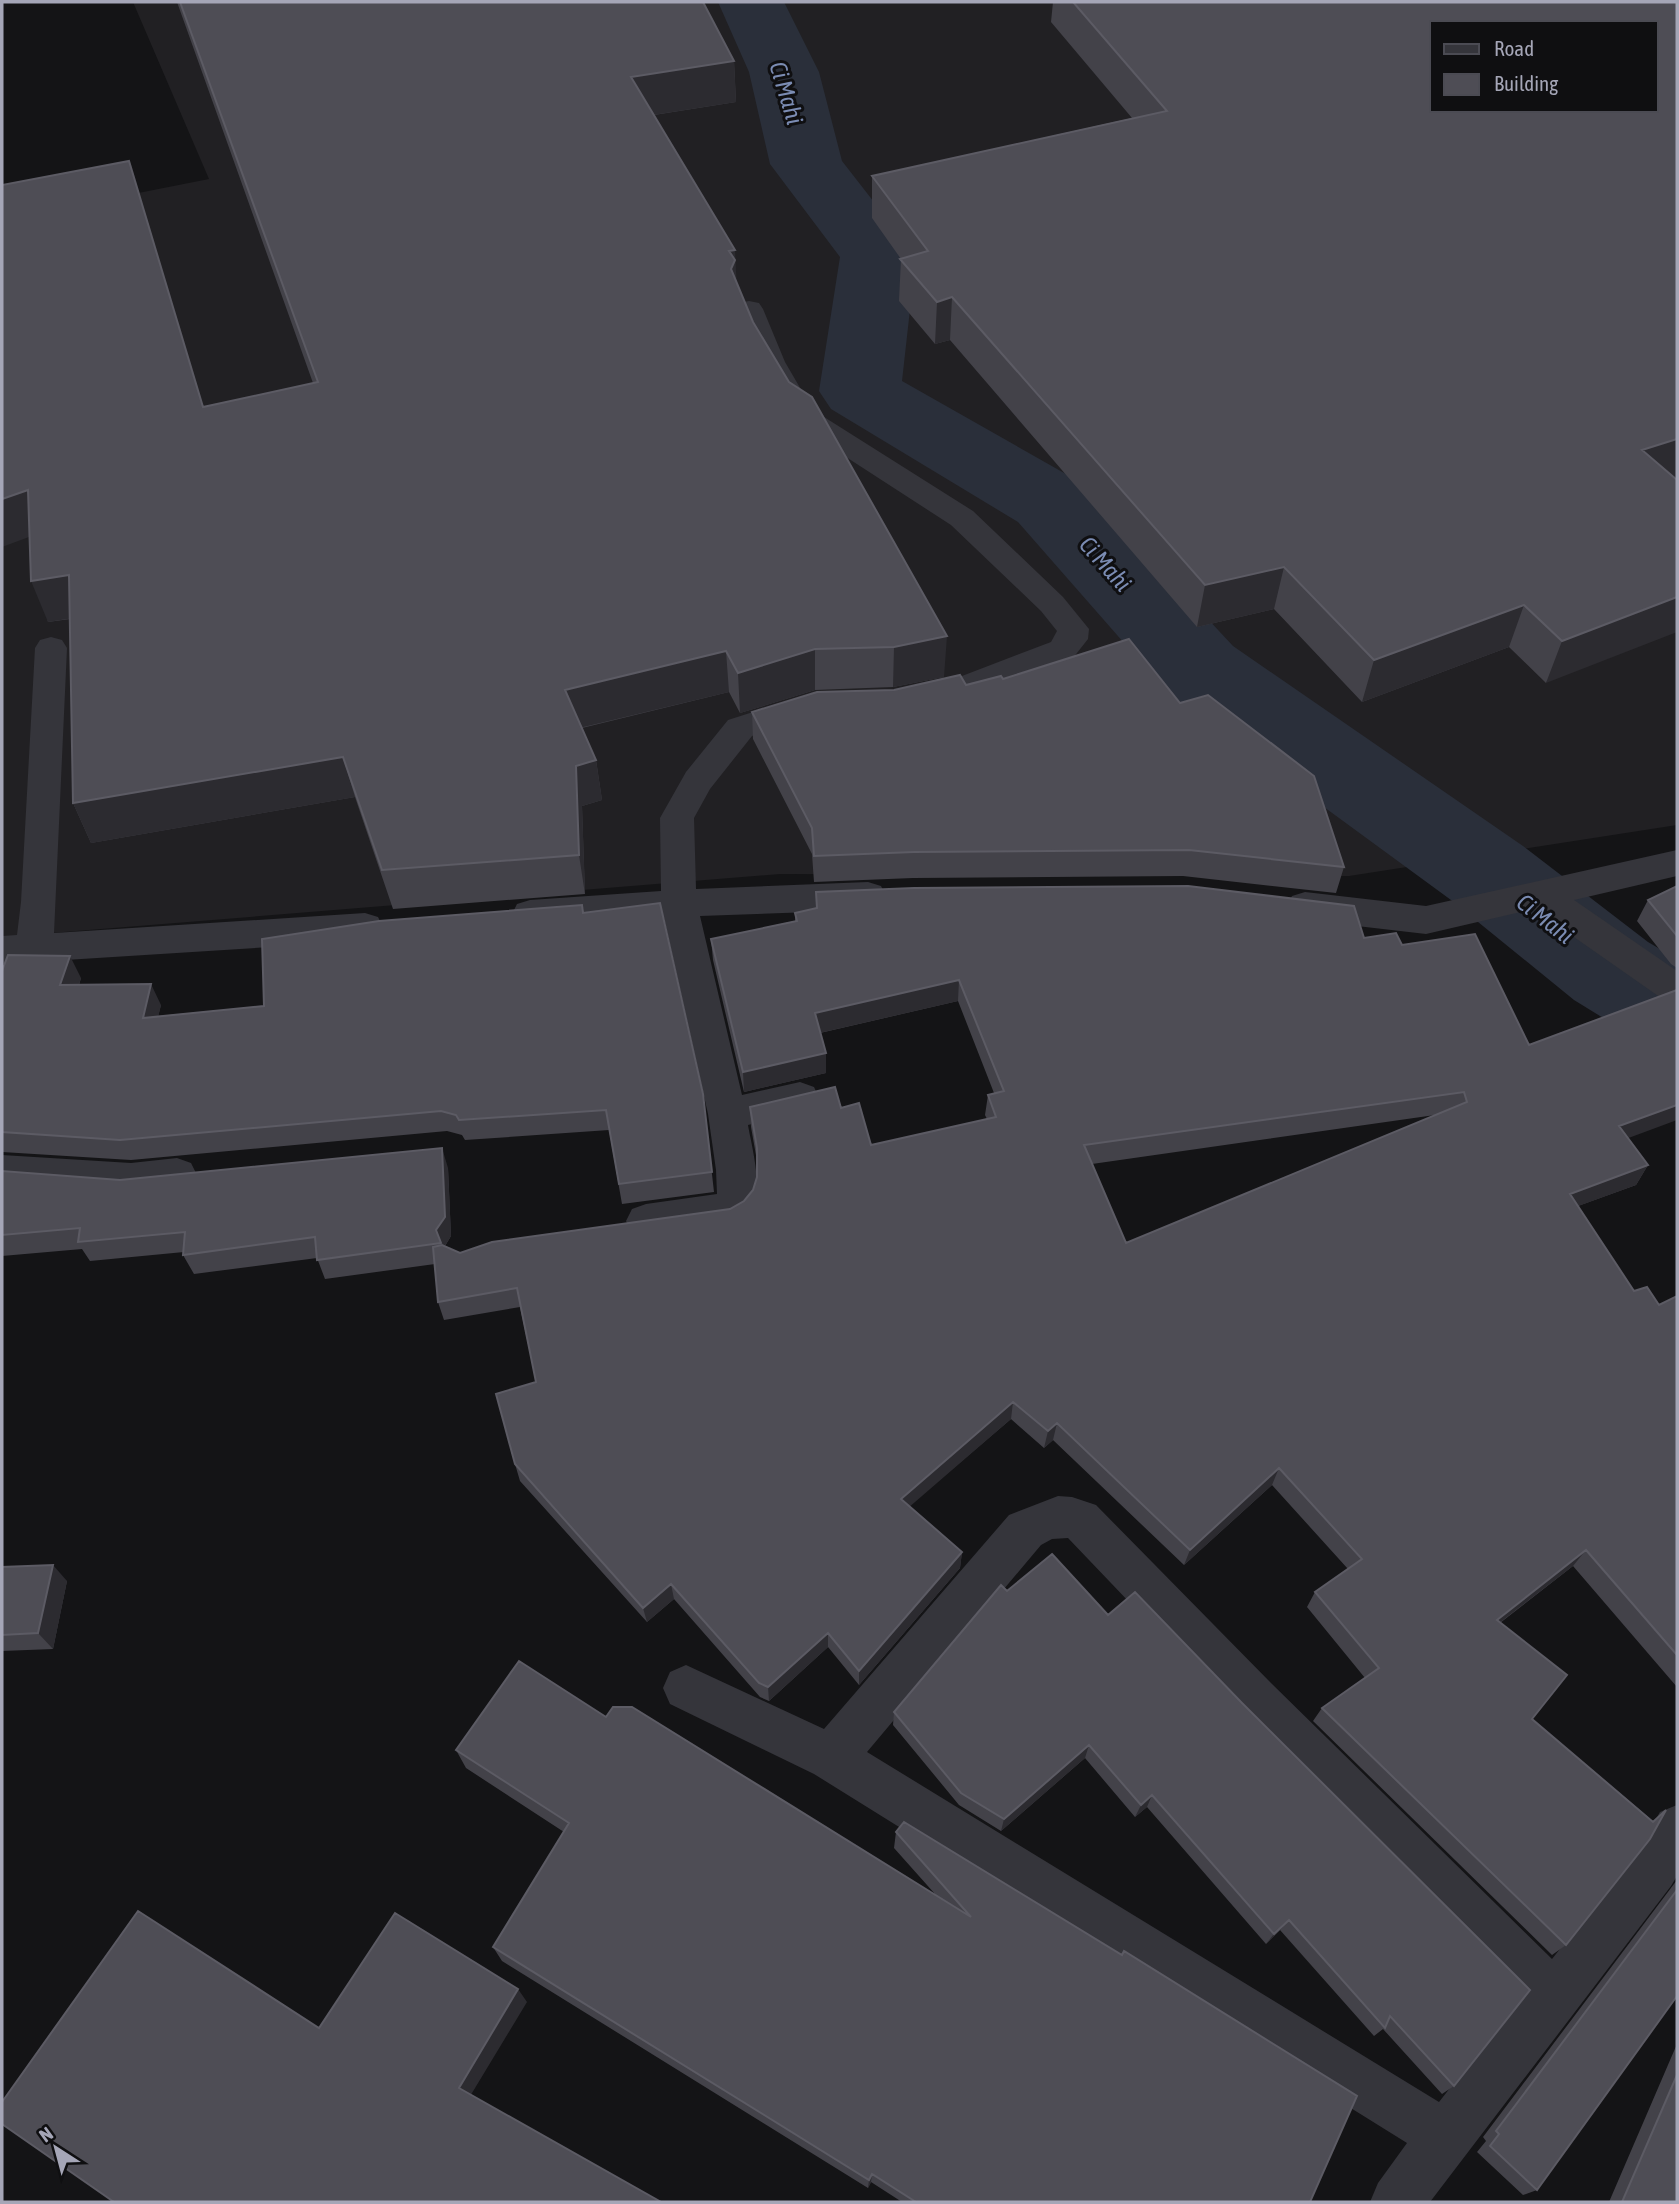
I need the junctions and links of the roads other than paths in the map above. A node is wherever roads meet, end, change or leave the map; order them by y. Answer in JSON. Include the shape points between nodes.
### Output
{"nodes":[{"id":1,"x":749,"y":309,"type":"edge"},
{"id":2,"x":51,"y":648,"type":"dead end"},
{"id":3,"x":893,"y":702,"type":"edge"},
{"id":4,"x":829,"y":704,"type":"edge"},
{"id":5,"x":1677,"y":863,"type":"edge"},
{"id":6,"x":900,"y":894,"type":"edge"},
{"id":7,"x":1533,"y":895,"type":"junction"},
{"id":8,"x":679,"y":903,"type":"junction"},
{"id":9,"x":1278,"y":903,"type":"edge"},
{"id":10,"x":499,"y":917,"type":"edge"},
{"id":11,"x":402,"y":924,"type":"edge"},
{"id":12,"x":18,"y":949,"type":"edge"},
{"id":13,"x":1677,"y":989,"type":"edge"},
{"id":14,"x":826,"y":1092,"type":"edge"},
{"id":15,"x":727,"y":1114,"type":"junction"},
{"id":16,"x":2,"y":1171,"type":"edge"},
{"id":17,"x":213,"y":1172,"type":"edge"},
{"id":18,"x":611,"y":1226,"type":"edge"},
{"id":19,"x":686,"y":1688,"type":"dead end"},
{"id":20,"x":831,"y":1757,"type":"junction"},
{"id":21,"x":1666,"y":1849,"type":"edge"},
{"id":22,"x":1554,"y":1997,"type":"junction"},
{"id":23,"x":1445,"y":2136,"type":"junction"},
{"id":24,"x":1397,"y":2202,"type":"edge"}],
"edges":[{"from":1,"to":3,"type":"street","via":[[771,362],[802,416],[962,518],[1073,629],[1072,639],[1062,650],[968,685]]},
{"from":2,"to":12,"type":"street","via":[[39,902]]},
{"from":4,"to":8,"type":"street","via":[[740,728],[698,781],[677,818]]},
{"from":5,"to":7,"type":"street"},
{"from":6,"to":8,"type":"street"},
{"from":7,"to":9,"type":"street","via":[[1426,920]]},
{"from":7,"to":13,"type":"street"},
{"from":8,"to":10,"type":"street"},
{"from":8,"to":15,"type":"street"},
{"from":11,"to":12,"type":"street"},
{"from":14,"to":15,"type":"street"},
{"from":15,"to":18,"type":"street","via":[[737,1191],[737,1201],[730,1209]]},
{"from":16,"to":17,"type":"street","via":[[131,1180]]},
{"from":19,"to":20,"type":"street"},
{"from":20,"to":22,"type":"street","via":[[1025,1530],[1052,1516],[1080,1520]]},
{"from":20,"to":23,"type":"street"},
{"from":21,"to":22,"type":"street"},
{"from":22,"to":23,"type":"street"},
{"from":23,"to":24,"type":"street"}]}
